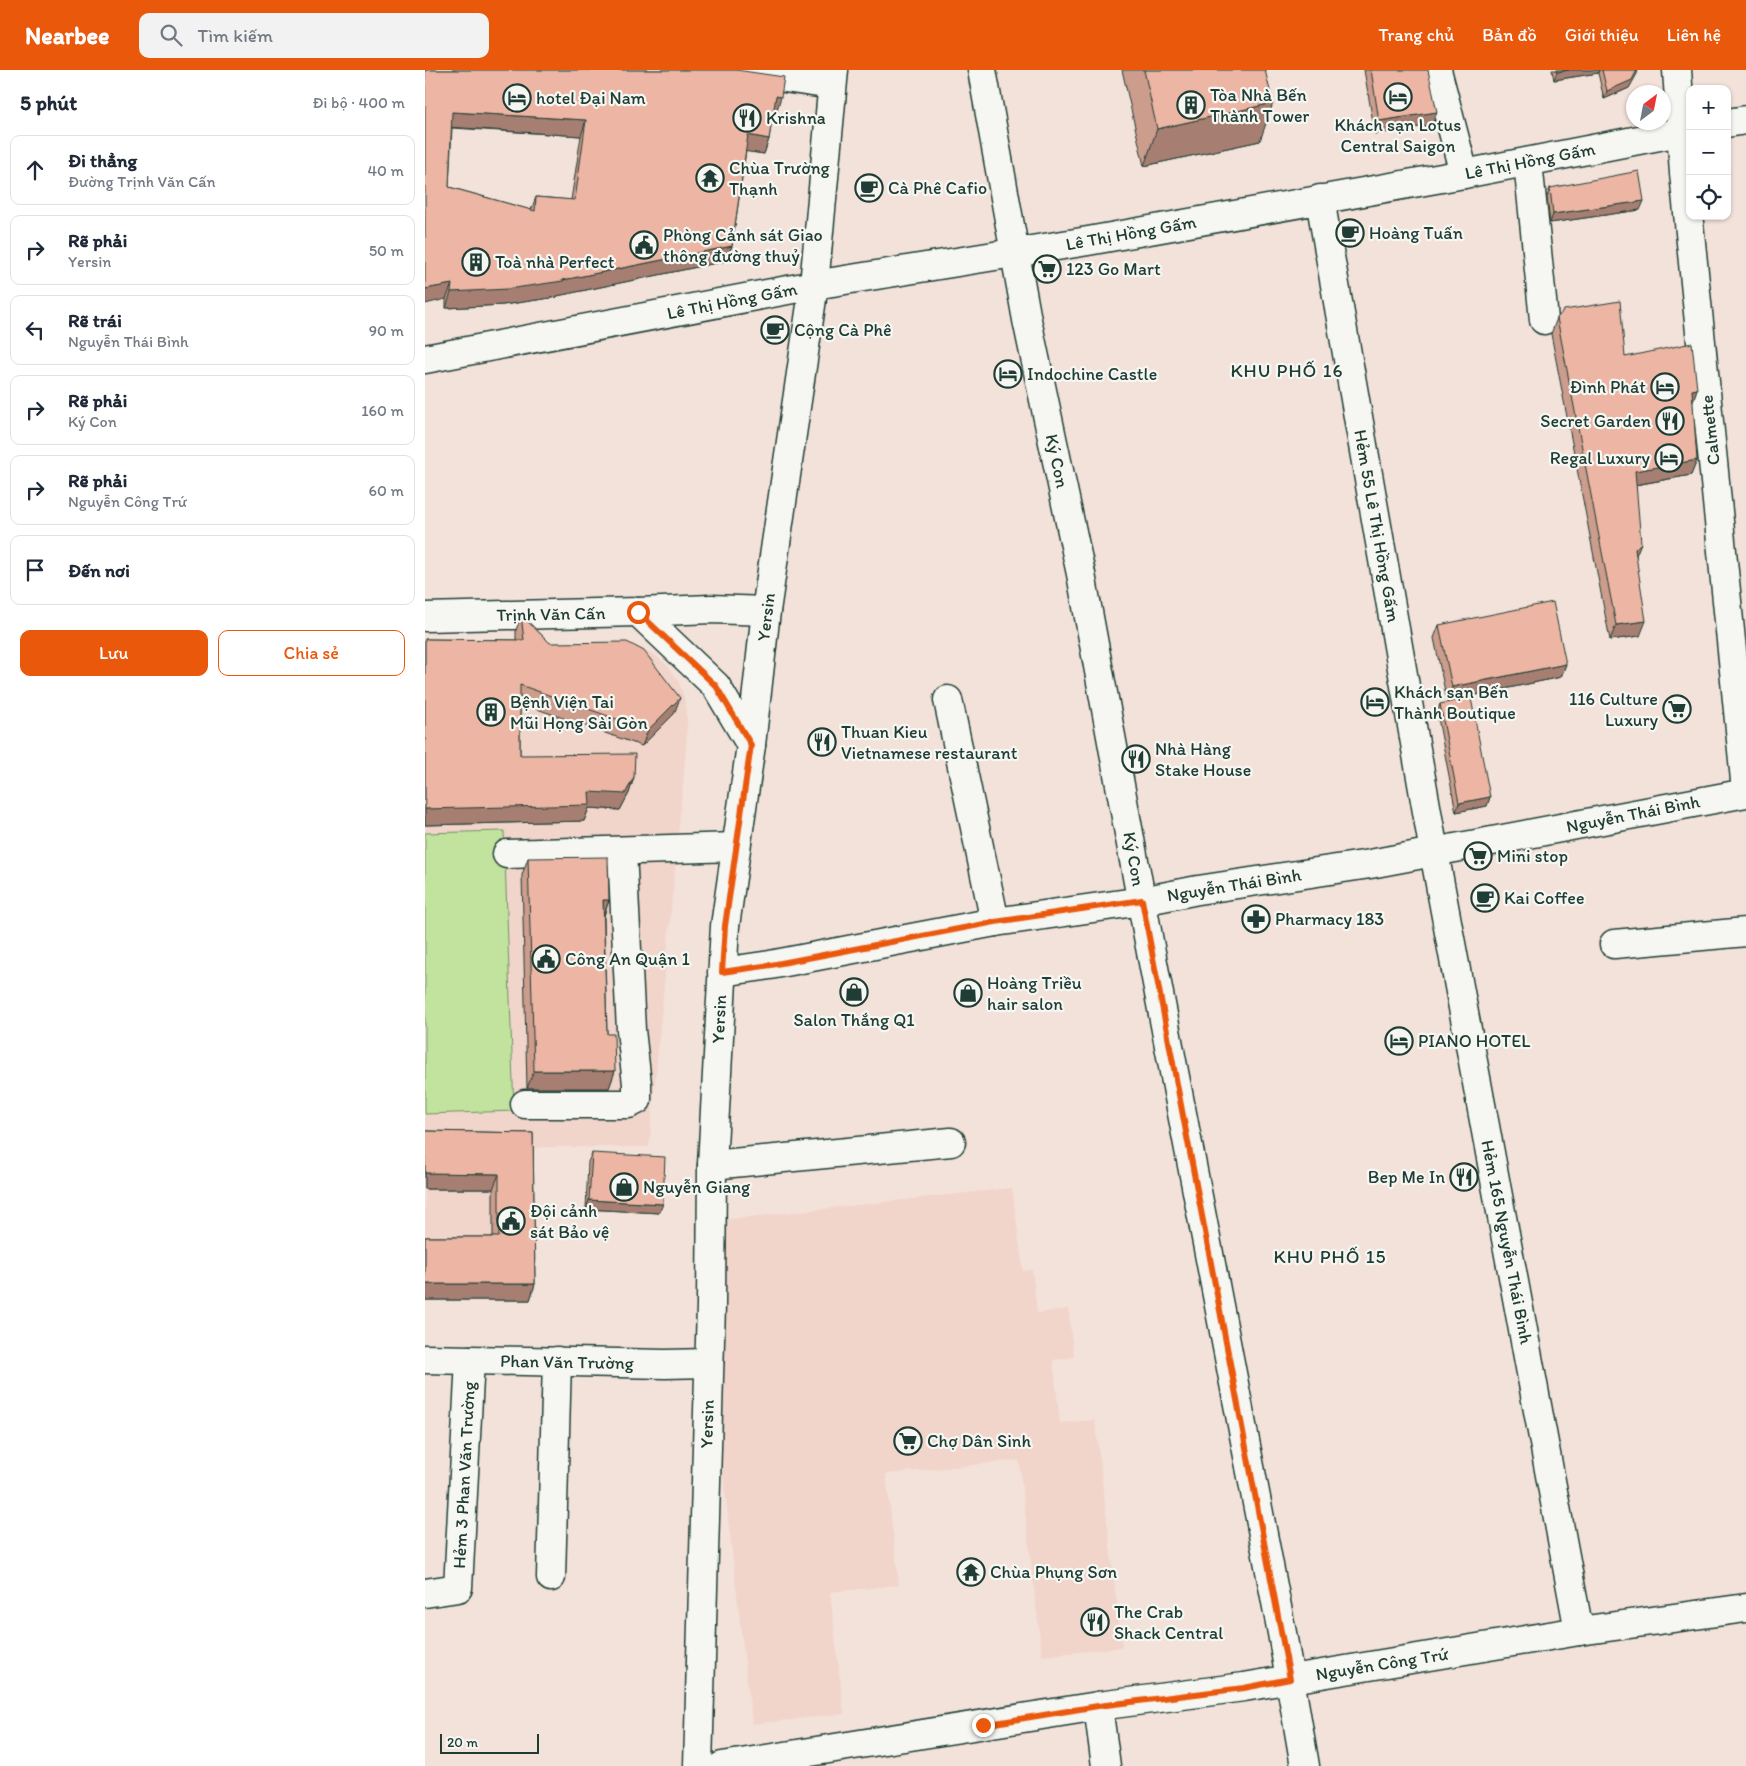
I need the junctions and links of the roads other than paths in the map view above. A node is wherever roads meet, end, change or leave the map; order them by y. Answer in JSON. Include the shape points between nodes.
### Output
{"nodes":[{"id":1,"x":731,"y":70,"type":"edge"},
{"id":2,"x":982,"y":70,"type":"edge"},
{"id":3,"x":1437,"y":70,"type":"edge"},
{"id":4,"x":1677,"y":70,"type":"edge"},
{"id":5,"x":833,"y":78,"type":"edge"},
{"id":6,"x":1746,"y":120,"type":"edge"},
{"id":7,"x":1731,"y":122,"type":"edge"},
{"id":8,"x":1686,"y":131,"type":"edge"},
{"id":9,"x":1529,"y":162,"type":"junction"},
{"id":10,"x":1464,"y":174,"type":"junction"},
{"id":11,"x":1320,"y":199,"type":"junction"},
{"id":12,"x":1016,"y":253,"type":"junction"},
{"id":13,"x":814,"y":285,"type":"junction"},
{"id":14,"x":1545,"y":320,"type":"dead end"},
{"id":15,"x":425,"y":359,"type":"edge"},
{"id":16,"x":766,"y":611,"type":"junction"},
{"id":17,"x":638,"y":612,"type":"junction"},
{"id":18,"x":425,"y":617,"type":"edge"},
{"id":19,"x":948,"y":700,"type":"dead end"},
{"id":20,"x":751,"y":745,"type":"junction"},
{"id":21,"x":1746,"y":791,"type":"edge"},
{"id":22,"x":736,"y":847,"type":"junction"},
{"id":23,"x":622,"y":850,"type":"junction"},
{"id":24,"x":1434,"y":852,"type":"junction"},
{"id":25,"x":507,"y":854,"type":"dead end"},
{"id":26,"x":1142,"y":900,"type":"junction"},
{"id":27,"x":995,"y":922,"type":"junction"},
{"id":28,"x":1746,"y":932,"type":"edge"},
{"id":29,"x":1613,"y":944,"type":"dead end"},
{"id":30,"x":722,"y":972,"type":"junction"},
{"id":31,"x":525,"y":1104,"type":"dead end"},
{"id":32,"x":951,"y":1142,"type":"dead end"},
{"id":33,"x":712,"y":1165,"type":"junction"},
{"id":34,"x":425,"y":1359,"type":"edge"},
{"id":35,"x":470,"y":1360,"type":"junction"},
{"id":36,"x":557,"y":1361,"type":"junction"},
{"id":37,"x":709,"y":1363,"type":"junction"},
{"id":38,"x":551,"y":1577,"type":"dead end"},
{"id":39,"x":425,"y":1593,"type":"edge"},
{"id":40,"x":1746,"y":1608,"type":"edge"},
{"id":41,"x":1579,"y":1631,"type":"junction"},
{"id":42,"x":1290,"y":1679,"type":"junction"},
{"id":43,"x":1098,"y":1706,"type":"junction"},
{"id":44,"x":867,"y":1755,"type":"edge"},
{"id":45,"x":698,"y":1766,"type":"edge"},
{"id":46,"x":722,"y":1766,"type":"edge"},
{"id":47,"x":1107,"y":1766,"type":"edge"},
{"id":48,"x":1305,"y":1766,"type":"edge"}],
"edges":[{"from":1,"to":5,"type":"street"},
{"from":2,"to":12,"type":"street","name":"Ký Con"},
{"from":3,"to":10,"type":"street"},
{"from":4,"to":8,"type":"street","name":"Calmette"},
{"from":5,"to":13,"type":"street","name":"Yersin"},
{"from":6,"to":7,"type":"street"},
{"from":8,"to":9,"type":"street","name":"Lê Thị Hồng Gấm"},
{"from":8,"to":21,"type":"street","name":"Calmette","via":[[1685,183]]},
{"from":9,"to":10,"type":"street","name":"Lê Thị Hồng Gấm"},
{"from":9,"to":14,"type":"street"},
{"from":10,"to":11,"type":"street","name":"Lê Thị Hồng Gấm"},
{"from":11,"to":12,"type":"street","name":"Lê Thị Hồng Gấm"},
{"from":11,"to":24,"type":"street","name":"Hẻm 55 Lê Thị Hồng Gấm"},
{"from":12,"to":13,"type":"street","name":"Lê Thị Hồng Gấm"},
{"from":12,"to":26,"type":"street","name":"Ký Con"},
{"from":13,"to":15,"type":"street","name":"Lê Thị Hồng Gấm"},
{"from":13,"to":16,"type":"street","name":"Yersin"},
{"from":16,"to":17,"type":"street","name":"Trịnh Văn Cấn"},
{"from":16,"to":20,"type":"street","name":"Yersin"},
{"from":17,"to":18,"type":"street","name":"Trịnh Văn Cấn"},
{"from":17,"to":20,"type":"street","via":[[716,686]]},
{"from":19,"to":27,"type":"street"},
{"from":20,"to":22,"type":"street","name":"Yersin"},
{"from":21,"to":24,"type":"street","name":"Nguyễn Thái Bình"},
{"from":22,"to":23,"type":"street"},
{"from":22,"to":30,"type":"street","name":"Yersin"},
{"from":23,"to":25,"type":"street"},
{"from":23,"to":31,"type":"street","via":[[637,1100],[629,1104]]},
{"from":24,"to":26,"type":"street","name":"Nguyễn Thái Bình"},
{"from":24,"to":41,"type":"street","name":"Hẻm 165 Nguyễn Thái Bình"},
{"from":26,"to":27,"type":"street","name":"Nguyễn Thái Bình"},
{"from":26,"to":42,"type":"street","name":"Ký Con"},
{"from":27,"to":30,"type":"street","name":"Nguyễn Thái Bình"},
{"from":28,"to":29,"type":"street"},
{"from":30,"to":33,"type":"street","name":"Yersin"},
{"from":32,"to":33,"type":"street"},
{"from":33,"to":37,"type":"street","name":"Yersin"},
{"from":34,"to":35,"type":"street","name":"Phan Văn Trường"},
{"from":35,"to":36,"type":"street","name":"Phan Văn Trường"},
{"from":35,"to":39,"type":"street","name":"Hẻm 3 Phan Văn Trường","via":[[458,1588]]},
{"from":36,"to":37,"type":"street","name":"Phan Văn Trường"},
{"from":36,"to":38,"type":"street"},
{"from":37,"to":45,"type":"street","name":"Yersin"},
{"from":40,"to":41,"type":"street","name":"Nguyễn Công Trứ"},
{"from":41,"to":42,"type":"street","name":"Nguyễn Công Trứ"},
{"from":42,"to":43,"type":"street","name":"Nguyễn Công Trứ","via":[[1244,1688]]},
{"from":42,"to":48,"type":"street","name":"Ký Con"},
{"from":43,"to":44,"type":"street","name":"Nguyễn Công Trứ"},
{"from":43,"to":47,"type":"street"},
{"from":44,"to":46,"type":"street","name":"Nguyễn Công Trứ"}]}
